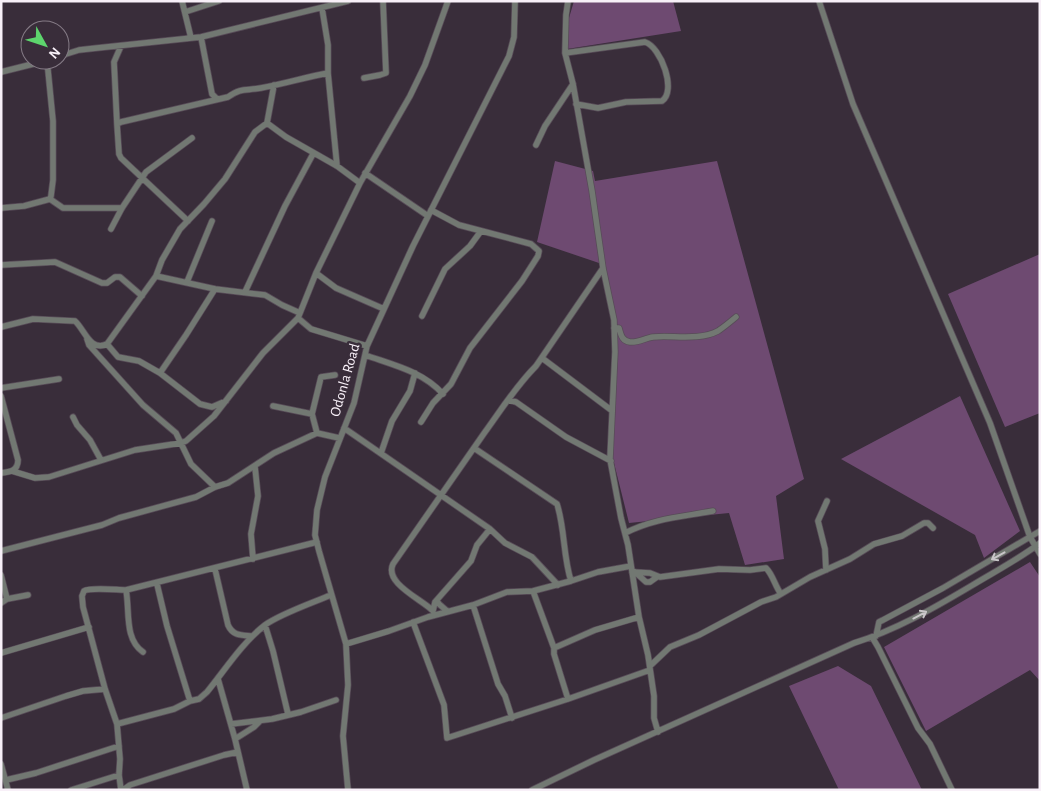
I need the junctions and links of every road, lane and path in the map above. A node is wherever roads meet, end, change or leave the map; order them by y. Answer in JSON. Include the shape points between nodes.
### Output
{"nodes":[{"id":1,"x":182,"y":1,"type":"edge"},
{"id":2,"x":219,"y":1,"type":"edge"},
{"id":3,"x":348,"y":1,"type":"edge"},
{"id":4,"x":383,"y":1,"type":"edge"},
{"id":5,"x":448,"y":1,"type":"edge"},
{"id":6,"x":515,"y":1,"type":"edge"},
{"id":7,"x":568,"y":1,"type":"edge"},
{"id":8,"x":819,"y":1,"type":"edge"},
{"id":9,"x":322,"y":8,"type":"junction"},
{"id":10,"x":185,"y":12,"type":"junction"},
{"id":11,"x":201,"y":37,"type":"junction"},
{"id":12,"x":192,"y":38,"type":"junction"},
{"id":13,"x":121,"y":46,"type":"junction"},
{"id":14,"x":70,"y":53,"type":"edge"},
{"id":15,"x":565,"y":53,"type":"junction"},
{"id":16,"x":20,"y":67,"type":"edge"},
{"id":17,"x":49,"y":70,"type":"edge"},
{"id":18,"x":1,"y":72,"type":"edge"},
{"id":19,"x":328,"y":72,"type":"junction"},
{"id":20,"x":364,"y":78,"type":"dead end"},
{"id":21,"x":572,"y":84,"type":"junction"},
{"id":22,"x":274,"y":85,"type":"junction"},
{"id":23,"x":212,"y":94,"type":"junction"},
{"id":24,"x":217,"y":99,"type":"junction"},
{"id":25,"x":208,"y":101,"type":"junction"},
{"id":26,"x":576,"y":104,"type":"junction"},
{"id":27,"x":268,"y":123,"type":"junction"},
{"id":28,"x":117,"y":124,"type":"junction"},
{"id":29,"x":192,"y":138,"type":"dead end"},
{"id":30,"x":536,"y":145,"type":"dead end"},
{"id":31,"x":313,"y":154,"type":"junction"},
{"id":32,"x":337,"y":166,"type":"junction"},
{"id":33,"x":365,"y":173,"type":"junction"},
{"id":34,"x":141,"y":178,"type":"junction"},
{"id":35,"x":360,"y":183,"type":"junction"},
{"id":36,"x":50,"y":199,"type":"junction"},
{"id":37,"x":1,"y":208,"type":"edge"},
{"id":38,"x":122,"y":208,"type":"junction"},
{"id":39,"x":431,"y":210,"type":"junction"},
{"id":40,"x":428,"y":216,"type":"junction"},
{"id":41,"x":188,"y":221,"type":"junction"},
{"id":42,"x":212,"y":221,"type":"dead end"},
{"id":43,"x":111,"y":230,"type":"dead end"},
{"id":44,"x":481,"y":231,"type":"junction"},
{"id":45,"x":1,"y":265,"type":"edge"},
{"id":46,"x":603,"y":268,"type":"junction"},
{"id":47,"x":316,"y":273,"type":"junction"},
{"id":48,"x":156,"y":276,"type":"junction"},
{"id":49,"x":187,"y":282,"type":"junction"},
{"id":50,"x":215,"y":289,"type":"junction"},
{"id":51,"x":245,"y":292,"type":"junction"},
{"id":52,"x":142,"y":296,"type":"junction"},
{"id":53,"x":384,"y":309,"type":"junction"},
{"id":54,"x":299,"y":316,"type":"junction"},
{"id":55,"x":422,"y":316,"type":"dead end"},
{"id":56,"x":736,"y":317,"type":"dead end"},
{"id":57,"x":1,"y":327,"type":"edge"},
{"id":58,"x":614,"y":328,"type":"junction"},
{"id":59,"x":85,"y":336,"type":"junction"},
{"id":60,"x":108,"y":344,"type":"junction"},
{"id":61,"x":367,"y":346,"type":"junction"},
{"id":62,"x":365,"y":355,"type":"junction"},
{"id":63,"x":542,"y":358,"type":"junction"},
{"id":64,"x":415,"y":373,"type":"junction"},
{"id":65,"x":160,"y":374,"type":"junction"},
{"id":66,"x":335,"y":375,"type":"dead end"},
{"id":67,"x":59,"y":379,"type":"dead end"},
{"id":68,"x":1,"y":388,"type":"edge"},
{"id":69,"x":443,"y":394,"type":"junction"},
{"id":70,"x":1,"y":396,"type":"edge"},
{"id":71,"x":228,"y":400,"type":"junction"},
{"id":72,"x":508,"y":400,"type":"junction"},
{"id":73,"x":273,"y":406,"type":"dead end"},
{"id":74,"x":611,"y":410,"type":"junction"},
{"id":75,"x":312,"y":414,"type":"junction"},
{"id":76,"x":73,"y":417,"type":"dead end"},
{"id":77,"x":421,"y":422,"type":"dead end"},
{"id":78,"x":344,"y":428,"type":"junction"},
{"id":79,"x":316,"y":433,"type":"junction"},
{"id":80,"x":339,"y":438,"type":"junction"},
{"id":81,"x":181,"y":443,"type":"junction"},
{"id":82,"x":474,"y":448,"type":"junction"},
{"id":83,"x":381,"y":453,"type":"junction"},
{"id":84,"x":100,"y":460,"type":"junction"},
{"id":85,"x":611,"y":461,"type":"junction"},
{"id":86,"x":18,"y":464,"type":"junction"},
{"id":87,"x":255,"y":466,"type":"junction"},
{"id":88,"x":12,"y":471,"type":"junction"},
{"id":89,"x":1,"y":473,"type":"edge"},
{"id":90,"x":22,"y":473,"type":"junction"},
{"id":91,"x":215,"y":487,"type":"junction"},
{"id":92,"x":441,"y":494,"type":"junction"},
{"id":93,"x":827,"y":501,"type":"dead end"},
{"id":94,"x":713,"y":511,"type":"dead end"},
{"id":95,"x":933,"y":528,"type":"dead end"},
{"id":96,"x":490,"y":529,"type":"junction"},
{"id":97,"x":1040,"y":531,"type":"edge"},
{"id":98,"x":625,"y":533,"type":"junction"},
{"id":99,"x":1030,"y":538,"type":"junction"},
{"id":100,"x":317,"y":542,"type":"junction"},
{"id":101,"x":1037,"y":545,"type":"edge"},
{"id":102,"x":4,"y":550,"type":"edge"},
{"id":103,"x":1040,"y":554,"type":"edge"},
{"id":104,"x":1,"y":558,"type":"edge"},
{"id":105,"x":253,"y":559,"type":"junction"},
{"id":106,"x":215,"y":569,"type":"junction"},
{"id":107,"x":633,"y":570,"type":"junction"},
{"id":108,"x":826,"y":570,"type":"junction"},
{"id":109,"x":1,"y":575,"type":"edge"},
{"id":110,"x":571,"y":582,"type":"junction"},
{"id":111,"x":157,"y":584,"type":"junction"},
{"id":112,"x":558,"y":585,"type":"junction"},
{"id":113,"x":126,"y":590,"type":"junction"},
{"id":114,"x":533,"y":591,"type":"junction"},
{"id":115,"x":781,"y":594,"type":"junction"},
{"id":116,"x":28,"y":595,"type":"dead end"},
{"id":117,"x":331,"y":595,"type":"junction"},
{"id":118,"x":4,"y":601,"type":"edge"},
{"id":119,"x":436,"y":601,"type":"junction"},
{"id":120,"x":424,"y":602,"type":"junction"},
{"id":121,"x":473,"y":605,"type":"junction"},
{"id":122,"x":447,"y":611,"type":"junction"},
{"id":123,"x":433,"y":612,"type":"junction"},
{"id":124,"x":639,"y":617,"type":"junction"},
{"id":125,"x":413,"y":622,"type":"junction"},
{"id":126,"x":265,"y":625,"type":"junction"},
{"id":127,"x":89,"y":627,"type":"junction"},
{"id":128,"x":252,"y":636,"type":"junction"},
{"id":129,"x":874,"y":637,"type":"junction"},
{"id":130,"x":346,"y":644,"type":"junction"},
{"id":131,"x":554,"y":648,"type":"junction"},
{"id":132,"x":143,"y":652,"type":"dead end"},
{"id":133,"x":1,"y":653,"type":"edge"},
{"id":134,"x":648,"y":655,"type":"junction"},
{"id":135,"x":656,"y":658,"type":"junction"},
{"id":136,"x":650,"y":668,"type":"junction"},
{"id":137,"x":218,"y":679,"type":"junction"},
{"id":138,"x":105,"y":689,"type":"junction"},
{"id":139,"x":568,"y":699,"type":"junction"},
{"id":140,"x":336,"y":700,"type":"dead end"},
{"id":141,"x":190,"y":701,"type":"junction"},
{"id":142,"x":288,"y":714,"type":"junction"},
{"id":143,"x":1,"y":718,"type":"edge"},
{"id":144,"x":512,"y":718,"type":"junction"},
{"id":145,"x":260,"y":721,"type":"junction"},
{"id":146,"x":117,"y":724,"type":"junction"},
{"id":147,"x":231,"y":724,"type":"junction"},
{"id":148,"x":658,"y":732,"type":"junction"},
{"id":149,"x":236,"y":739,"type":"junction"},
{"id":150,"x":119,"y":746,"type":"junction"},
{"id":151,"x":238,"y":752,"type":"junction"},
{"id":152,"x":1,"y":764,"type":"edge"},
{"id":153,"x":119,"y":775,"type":"junction"},
{"id":154,"x":6,"y":780,"type":"junction"},
{"id":155,"x":8,"y":790,"type":"edge"},
{"id":156,"x":72,"y":790,"type":"edge"},
{"id":157,"x":122,"y":790,"type":"edge"},
{"id":158,"x":247,"y":790,"type":"edge"},
{"id":159,"x":348,"y":790,"type":"edge"},
{"id":160,"x":532,"y":790,"type":"edge"},
{"id":161,"x":952,"y":790,"type":"edge"}],
"edges":[{"from":1,"to":10,"type":"street"},
{"from":2,"to":10,"type":"street"},
{"from":3,"to":9,"type":"street"},
{"from":4,"to":20,"type":"street","via":[[386,73]]},
{"from":5,"to":33,"type":"street","via":[[426,65]]},
{"from":6,"to":39,"type":"street","name":"Odonla Road","via":[[514,37],[509,56]]},
{"from":7,"to":15,"type":"street"},
{"from":8,"to":99,"type":"street","via":[[853,104],[990,423]]},
{"from":9,"to":11,"type":"street"},
{"from":9,"to":19,"type":"street"},
{"from":10,"to":12,"type":"street"},
{"from":11,"to":12,"type":"street"},
{"from":11,"to":23,"type":"street"},
{"from":12,"to":13,"type":"street"},
{"from":13,"to":14,"type":"street"},
{"from":13,"to":28,"type":"street","via":[[114,62]]},
{"from":15,"to":21,"type":"street"},
{"from":15,"to":26,"type":"street","via":[[645,42],[659,53],[666,76],[668,93],[662,101],[626,102],[598,108]]},
{"from":16,"to":18,"type":"street"},
{"from":17,"to":36,"type":"street","via":[[53,121]]},
{"from":19,"to":22,"type":"street"},
{"from":19,"to":32,"type":"street"},
{"from":21,"to":26,"type":"street"},
{"from":21,"to":30,"type":"street"},
{"from":22,"to":24,"type":"street","via":[[245,89]]},
{"from":22,"to":27,"type":"street"},
{"from":23,"to":24,"type":"street"},
{"from":23,"to":25,"type":"street"},
{"from":24,"to":25,"type":"street"},
{"from":25,"to":28,"type":"street"},
{"from":26,"to":46,"type":"street"},
{"from":27,"to":31,"type":"street"},
{"from":27,"to":41,"type":"street","via":[[255,132],[225,179]]},
{"from":28,"to":34,"type":"street","via":[[118,154]]},
{"from":29,"to":34,"type":"street"},
{"from":31,"to":32,"type":"street"},
{"from":31,"to":51,"type":"street"},
{"from":32,"to":35,"type":"street"},
{"from":33,"to":35,"type":"street"},
{"from":33,"to":40,"type":"street"},
{"from":34,"to":38,"type":"street"},
{"from":34,"to":41,"type":"street"},
{"from":35,"to":47,"type":"street"},
{"from":36,"to":37,"type":"street"},
{"from":36,"to":38,"type":"street","via":[[63,208]]},
{"from":38,"to":43,"type":"street"},
{"from":39,"to":40,"type":"street","name":"Odonla Road"},
{"from":39,"to":44,"type":"street","via":[[459,225]]},
{"from":40,"to":53,"type":"street","name":"Odonla Road"},
{"from":41,"to":48,"type":"street","via":[[167,251]]},
{"from":42,"to":49,"type":"street"},
{"from":44,"to":55,"type":"street","via":[[445,269]]},
{"from":44,"to":69,"type":"street","via":[[531,244],[539,251],[538,256],[470,348]]},
{"from":45,"to":52,"type":"street","via":[[55,262],[102,283],[120,277]]},
{"from":46,"to":58,"type":"street"},
{"from":46,"to":63,"type":"street"},
{"from":47,"to":53,"type":"street","via":[[336,288]]},
{"from":47,"to":54,"type":"street"},
{"from":48,"to":49,"type":"street"},
{"from":48,"to":52,"type":"street"},
{"from":49,"to":50,"type":"street"},
{"from":50,"to":51,"type":"street"},
{"from":50,"to":65,"type":"street"},
{"from":51,"to":54,"type":"street","via":[[267,296]]},
{"from":52,"to":60,"type":"street"},
{"from":53,"to":61,"type":"street","name":"Odonla Road"},
{"from":54,"to":61,"type":"street","via":[[311,329]]},
{"from":54,"to":71,"type":"street","via":[[263,353]]},
{"from":56,"to":58,"type":"street","via":[[718,331],[705,335],[656,337],[636,342],[625,340],[619,328]]},
{"from":57,"to":59,"type":"street","via":[[33,319],[64,320],[78,323]]},
{"from":58,"to":74,"type":"street"},
{"from":59,"to":60,"type":"street","via":[[97,346]]},
{"from":59,"to":81,"type":"street","via":[[89,345],[143,405],[176,433]]},
{"from":60,"to":65,"type":"street","via":[[118,357],[139,361]]},
{"from":61,"to":62,"type":"street","name":"Odonla Road"},
{"from":62,"to":64,"type":"street"},
{"from":62,"to":78,"type":"street","name":"Odonla Road","via":[[354,403]]},
{"from":63,"to":72,"type":"street"},
{"from":63,"to":74,"type":"street"},
{"from":64,"to":69,"type":"street"},
{"from":64,"to":83,"type":"street"},
{"from":65,"to":71,"type":"street","via":[[205,406],[212,407]]},
{"from":66,"to":75,"type":"street","via":[[321,377]]},
{"from":67,"to":68,"type":"street"},
{"from":69,"to":77,"type":"street"},
{"from":70,"to":86,"type":"street"},
{"from":71,"to":81,"type":"street"},
{"from":72,"to":82,"type":"street"},
{"from":72,"to":85,"type":"street","via":[[516,402],[566,438]]},
{"from":73,"to":75,"type":"street"},
{"from":74,"to":85,"type":"street"},
{"from":75,"to":79,"type":"street"},
{"from":76,"to":84,"type":"street"},
{"from":78,"to":80,"type":"street","name":"Odonla Road"},
{"from":78,"to":83,"type":"street"},
{"from":79,"to":80,"type":"street"},
{"from":79,"to":87,"type":"street"},
{"from":80,"to":100,"type":"street","name":"Odonla Road","via":[[317,510]]},
{"from":81,"to":84,"type":"street","via":[[145,448]]},
{"from":81,"to":91,"type":"street","via":[[191,464]]},
{"from":82,"to":92,"type":"street"},
{"from":82,"to":110,"type":"street","via":[[557,504]]},
{"from":83,"to":92,"type":"street"},
{"from":84,"to":90,"type":"street","via":[[49,476],[34,478]]},
{"from":85,"to":98,"type":"street"},
{"from":86,"to":88,"type":"street"},
{"from":86,"to":90,"type":"street"},
{"from":87,"to":91,"type":"street"},
{"from":87,"to":105,"type":"street","via":[[258,496],[251,534]]},
{"from":88,"to":89,"type":"street"},
{"from":88,"to":90,"type":"street"},
{"from":91,"to":102,"type":"street","via":[[196,497]]},
{"from":92,"to":96,"type":"street"},
{"from":92,"to":120,"type":"street","via":[[391,568],[397,583]]},
{"from":93,"to":108,"type":"street","via":[[818,521]]},
{"from":94,"to":98,"type":"street","via":[[657,520]]},
{"from":95,"to":108,"type":"street","via":[[924,523],[902,536],[874,544]]},
{"from":96,"to":112,"type":"street","via":[[505,543],[532,557]]},
{"from":96,"to":119,"type":"street","via":[[477,545],[471,560]]},
{"from":97,"to":99,"type":"street"},
{"from":98,"to":107,"type":"street"},
{"from":99,"to":101,"type":"street"},
{"from":99,"to":129,"type":"street","one_way":true,"via":[[879,622]]},
{"from":100,"to":105,"type":"street"},
{"from":100,"to":117,"type":"street","name":"Odonla Road"},
{"from":101,"to":103,"type":"street"},
{"from":129,"to":101,"type":"street","one_way":true,"via":[[954,596]]},
{"from":102,"to":104,"type":"street"},
{"from":105,"to":106,"type":"street"},
{"from":106,"to":111,"type":"street"},
{"from":106,"to":128,"type":"street","via":[[231,631],[237,635]]},
{"from":107,"to":110,"type":"street","via":[[598,572]]},
{"from":107,"to":115,"type":"street","via":[[657,577],[719,569],[766,568]]},
{"from":107,"to":124,"type":"street"},
{"from":108,"to":115,"type":"street"},
{"from":109,"to":118,"type":"street"},
{"from":110,"to":112,"type":"street"},
{"from":111,"to":113,"type":"street"},
{"from":111,"to":141,"type":"street"},
{"from":112,"to":114,"type":"street"},
{"from":113,"to":127,"type":"street","via":[[90,588],[84,591],[83,607]]},
{"from":113,"to":132,"type":"street","via":[[133,642]]},
{"from":114,"to":121,"type":"street","via":[[507,592]]},
{"from":114,"to":131,"type":"street"},
{"from":115,"to":135,"type":"street","via":[[670,646]]},
{"from":116,"to":118,"type":"street"},
{"from":117,"to":126,"type":"street"},
{"from":117,"to":130,"type":"street","name":"Odonla Road"},
{"from":119,"to":120,"type":"street"},
{"from":119,"to":122,"type":"street"},
{"from":119,"to":123,"type":"street"},
{"from":120,"to":123,"type":"street"},
{"from":121,"to":122,"type":"street"},
{"from":121,"to":144,"type":"street"},
{"from":122,"to":123,"type":"street"},
{"from":123,"to":125,"type":"street"},
{"from":124,"to":131,"type":"street","via":[[595,630]]},
{"from":124,"to":134,"type":"street"},
{"from":125,"to":130,"type":"street"},
{"from":125,"to":144,"type":"street","via":[[444,705],[447,738]]},
{"from":126,"to":128,"type":"street"},
{"from":126,"to":142,"type":"street"},
{"from":127,"to":133,"type":"street"},
{"from":127,"to":138,"type":"street"},
{"from":128,"to":137,"type":"street"},
{"from":129,"to":148,"type":"street","via":[[854,643]]},
{"from":129,"to":161,"type":"street"},
{"from":130,"to":159,"type":"street","name":"Odonla Road","via":[[348,685],[343,736]]},
{"from":131,"to":139,"type":"street"},
{"from":134,"to":135,"type":"street"},
{"from":134,"to":136,"type":"street"},
{"from":135,"to":136,"type":"street"},
{"from":136,"to":139,"type":"street"},
{"from":136,"to":148,"type":"street"},
{"from":137,"to":141,"type":"street","via":[[203,696]]},
{"from":137,"to":147,"type":"street"},
{"from":138,"to":143,"type":"street","via":[[83,691]]},
{"from":138,"to":146,"type":"street"},
{"from":139,"to":144,"type":"street"},
{"from":140,"to":142,"type":"street"},
{"from":141,"to":146,"type":"street","via":[[174,709]]},
{"from":142,"to":145,"type":"street"},
{"from":145,"to":147,"type":"street"},
{"from":145,"to":149,"type":"street"},
{"from":146,"to":150,"type":"street"},
{"from":147,"to":149,"type":"street"},
{"from":148,"to":160,"type":"street"},
{"from":149,"to":151,"type":"street"},
{"from":150,"to":153,"type":"street"},
{"from":150,"to":154,"type":"street"},
{"from":151,"to":157,"type":"street"},
{"from":151,"to":158,"type":"street"},
{"from":152,"to":154,"type":"street"},
{"from":153,"to":156,"type":"street"},
{"from":153,"to":157,"type":"street"},
{"from":154,"to":155,"type":"street"}]}
